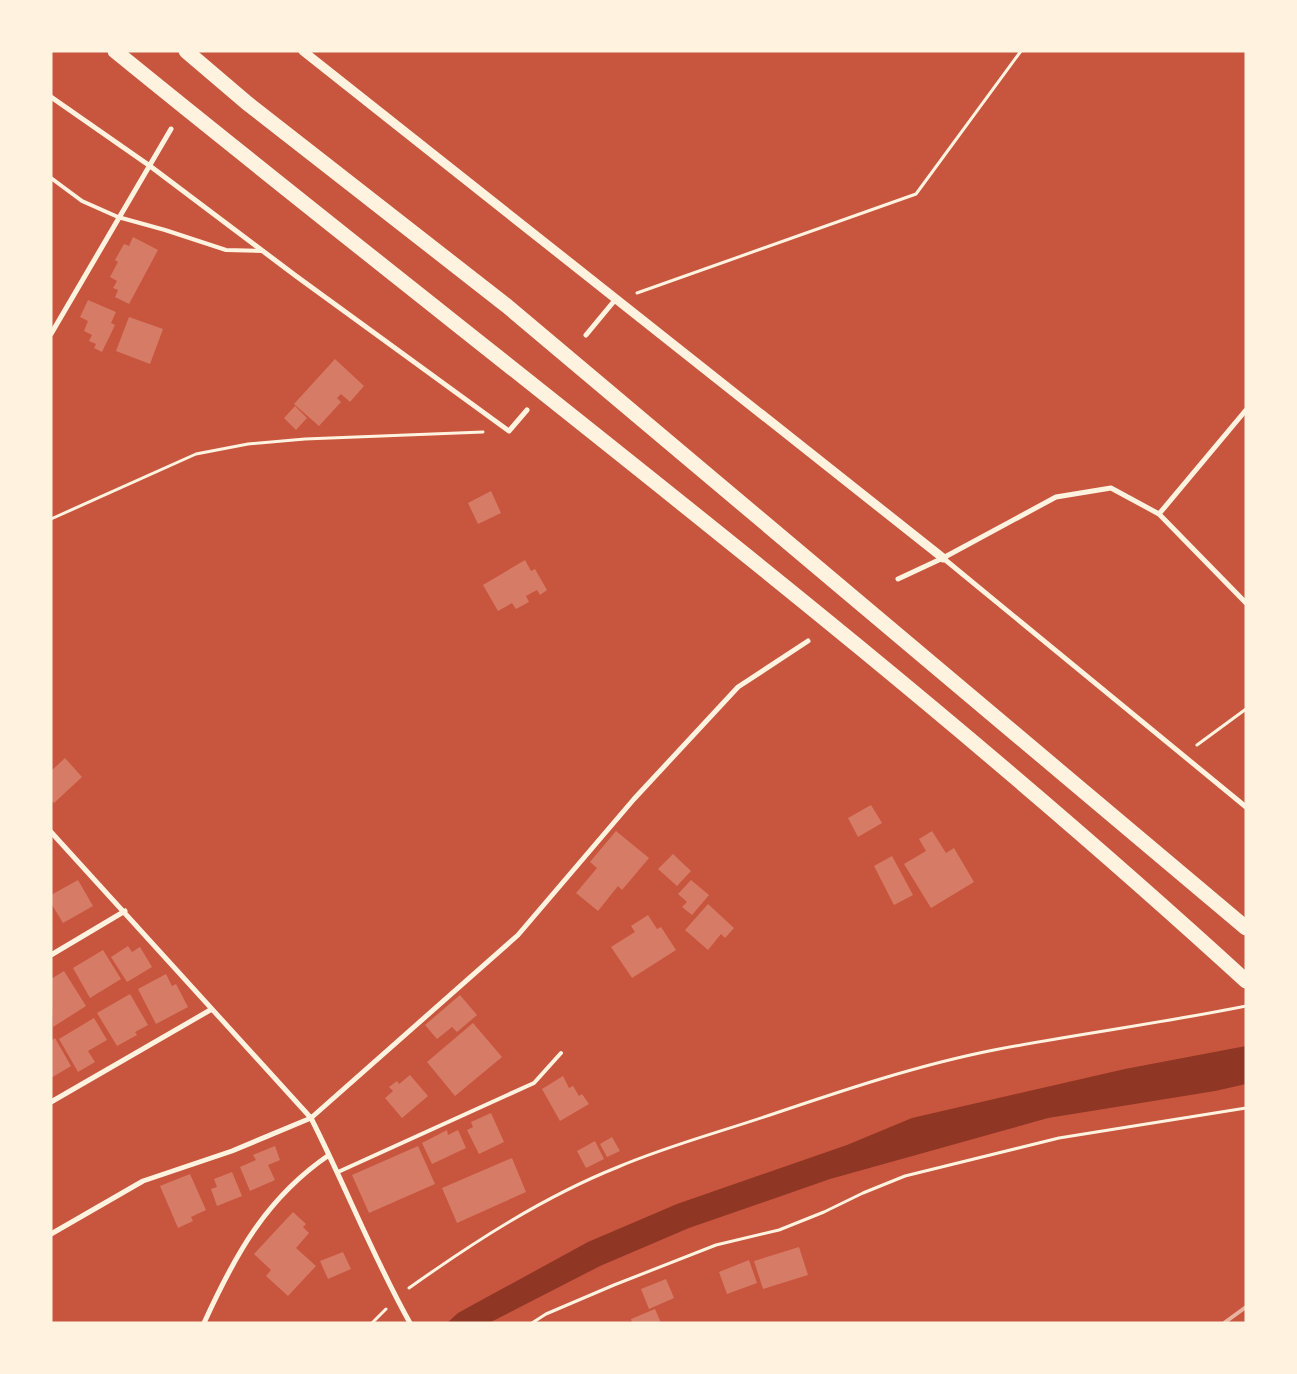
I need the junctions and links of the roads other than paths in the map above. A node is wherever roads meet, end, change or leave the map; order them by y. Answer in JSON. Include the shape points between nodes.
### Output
{"nodes":[{"id":1,"x":115,"y":51,"type":"edge"},
{"id":2,"x":186,"y":51,"type":"edge"},
{"id":3,"x":303,"y":51,"type":"edge"},
{"id":4,"x":51,"y":97,"type":"edge"},
{"id":5,"x":171,"y":129,"type":"dead end"},
{"id":6,"x":150,"y":166,"type":"junction"},
{"id":7,"x":51,"y":178,"type":"edge"},
{"id":8,"x":118,"y":217,"type":"junction"},
{"id":9,"x":263,"y":251,"type":"junction"},
{"id":10,"x":615,"y":300,"type":"junction"},
{"id":11,"x":51,"y":334,"type":"edge"},
{"id":12,"x":586,"y":335,"type":"dead end"},
{"id":13,"x":527,"y":410,"type":"dead end"},
{"id":14,"x":1246,"y":410,"type":"edge"},
{"id":15,"x":1160,"y":514,"type":"junction"},
{"id":16,"x":943,"y":558,"type":"junction"},
{"id":17,"x":898,"y":579,"type":"dead end"},
{"id":18,"x":1246,"y":603,"type":"edge"},
{"id":19,"x":808,"y":641,"type":"dead end"},
{"id":20,"x":1246,"y":807,"type":"edge"},
{"id":21,"x":51,"y":832,"type":"edge"},
{"id":22,"x":125,"y":911,"type":"junction"},
{"id":23,"x":1246,"y":928,"type":"edge"},
{"id":24,"x":51,"y":954,"type":"edge"},
{"id":25,"x":1246,"y":981,"type":"edge"},
{"id":26,"x":212,"y":1009,"type":"junction"},
{"id":27,"x":561,"y":1053,"type":"dead end"},
{"id":28,"x":51,"y":1102,"type":"edge"},
{"id":29,"x":311,"y":1118,"type":"junction"},
{"id":30,"x":330,"y":1155,"type":"junction"},
{"id":31,"x":338,"y":1172,"type":"junction"},
{"id":32,"x":51,"y":1234,"type":"edge"},
{"id":33,"x":204,"y":1323,"type":"edge"},
{"id":34,"x":410,"y":1323,"type":"edge"}],
"edges":[{"from":1,"to":25,"type":"highway","via":[[601,438],[958,729]]},
{"from":2,"to":23,"type":"highway","via":[[247,103],[506,306]]},
{"from":3,"to":10,"type":"street"},
{"from":4,"to":6,"type":"street"},
{"from":5,"to":6,"type":"street"},
{"from":6,"to":8,"type":"street"},
{"from":6,"to":9,"type":"street"},
{"from":7,"to":8,"type":"lane","via":[[82,201]]},
{"from":8,"to":9,"type":"lane","via":[[226,250]]},
{"from":8,"to":11,"type":"street"},
{"from":9,"to":13,"type":"street","via":[[509,431]]},
{"from":10,"to":12,"type":"street"},
{"from":10,"to":16,"type":"street"},
{"from":14,"to":15,"type":"street"},
{"from":15,"to":16,"type":"street","via":[[1111,488],[1056,496]]},
{"from":15,"to":18,"type":"street"},
{"from":16,"to":17,"type":"street"},
{"from":16,"to":20,"type":"street"},
{"from":19,"to":29,"type":"street","via":[[738,688],[634,800],[518,935]]},
{"from":21,"to":22,"type":"street"},
{"from":22,"to":24,"type":"street"},
{"from":22,"to":26,"type":"street"},
{"from":26,"to":28,"type":"street"},
{"from":26,"to":29,"type":"street"},
{"from":27,"to":31,"type":"lane","via":[[534,1083]]},
{"from":29,"to":30,"type":"street"},
{"from":29,"to":32,"type":"street","via":[[232,1151],[143,1181]]},
{"from":30,"to":31,"type":"street"},
{"from":30,"to":33,"type":"street","via":[[290,1188],[247,1239],[226,1274]]},
{"from":31,"to":34,"type":"street"}]}
